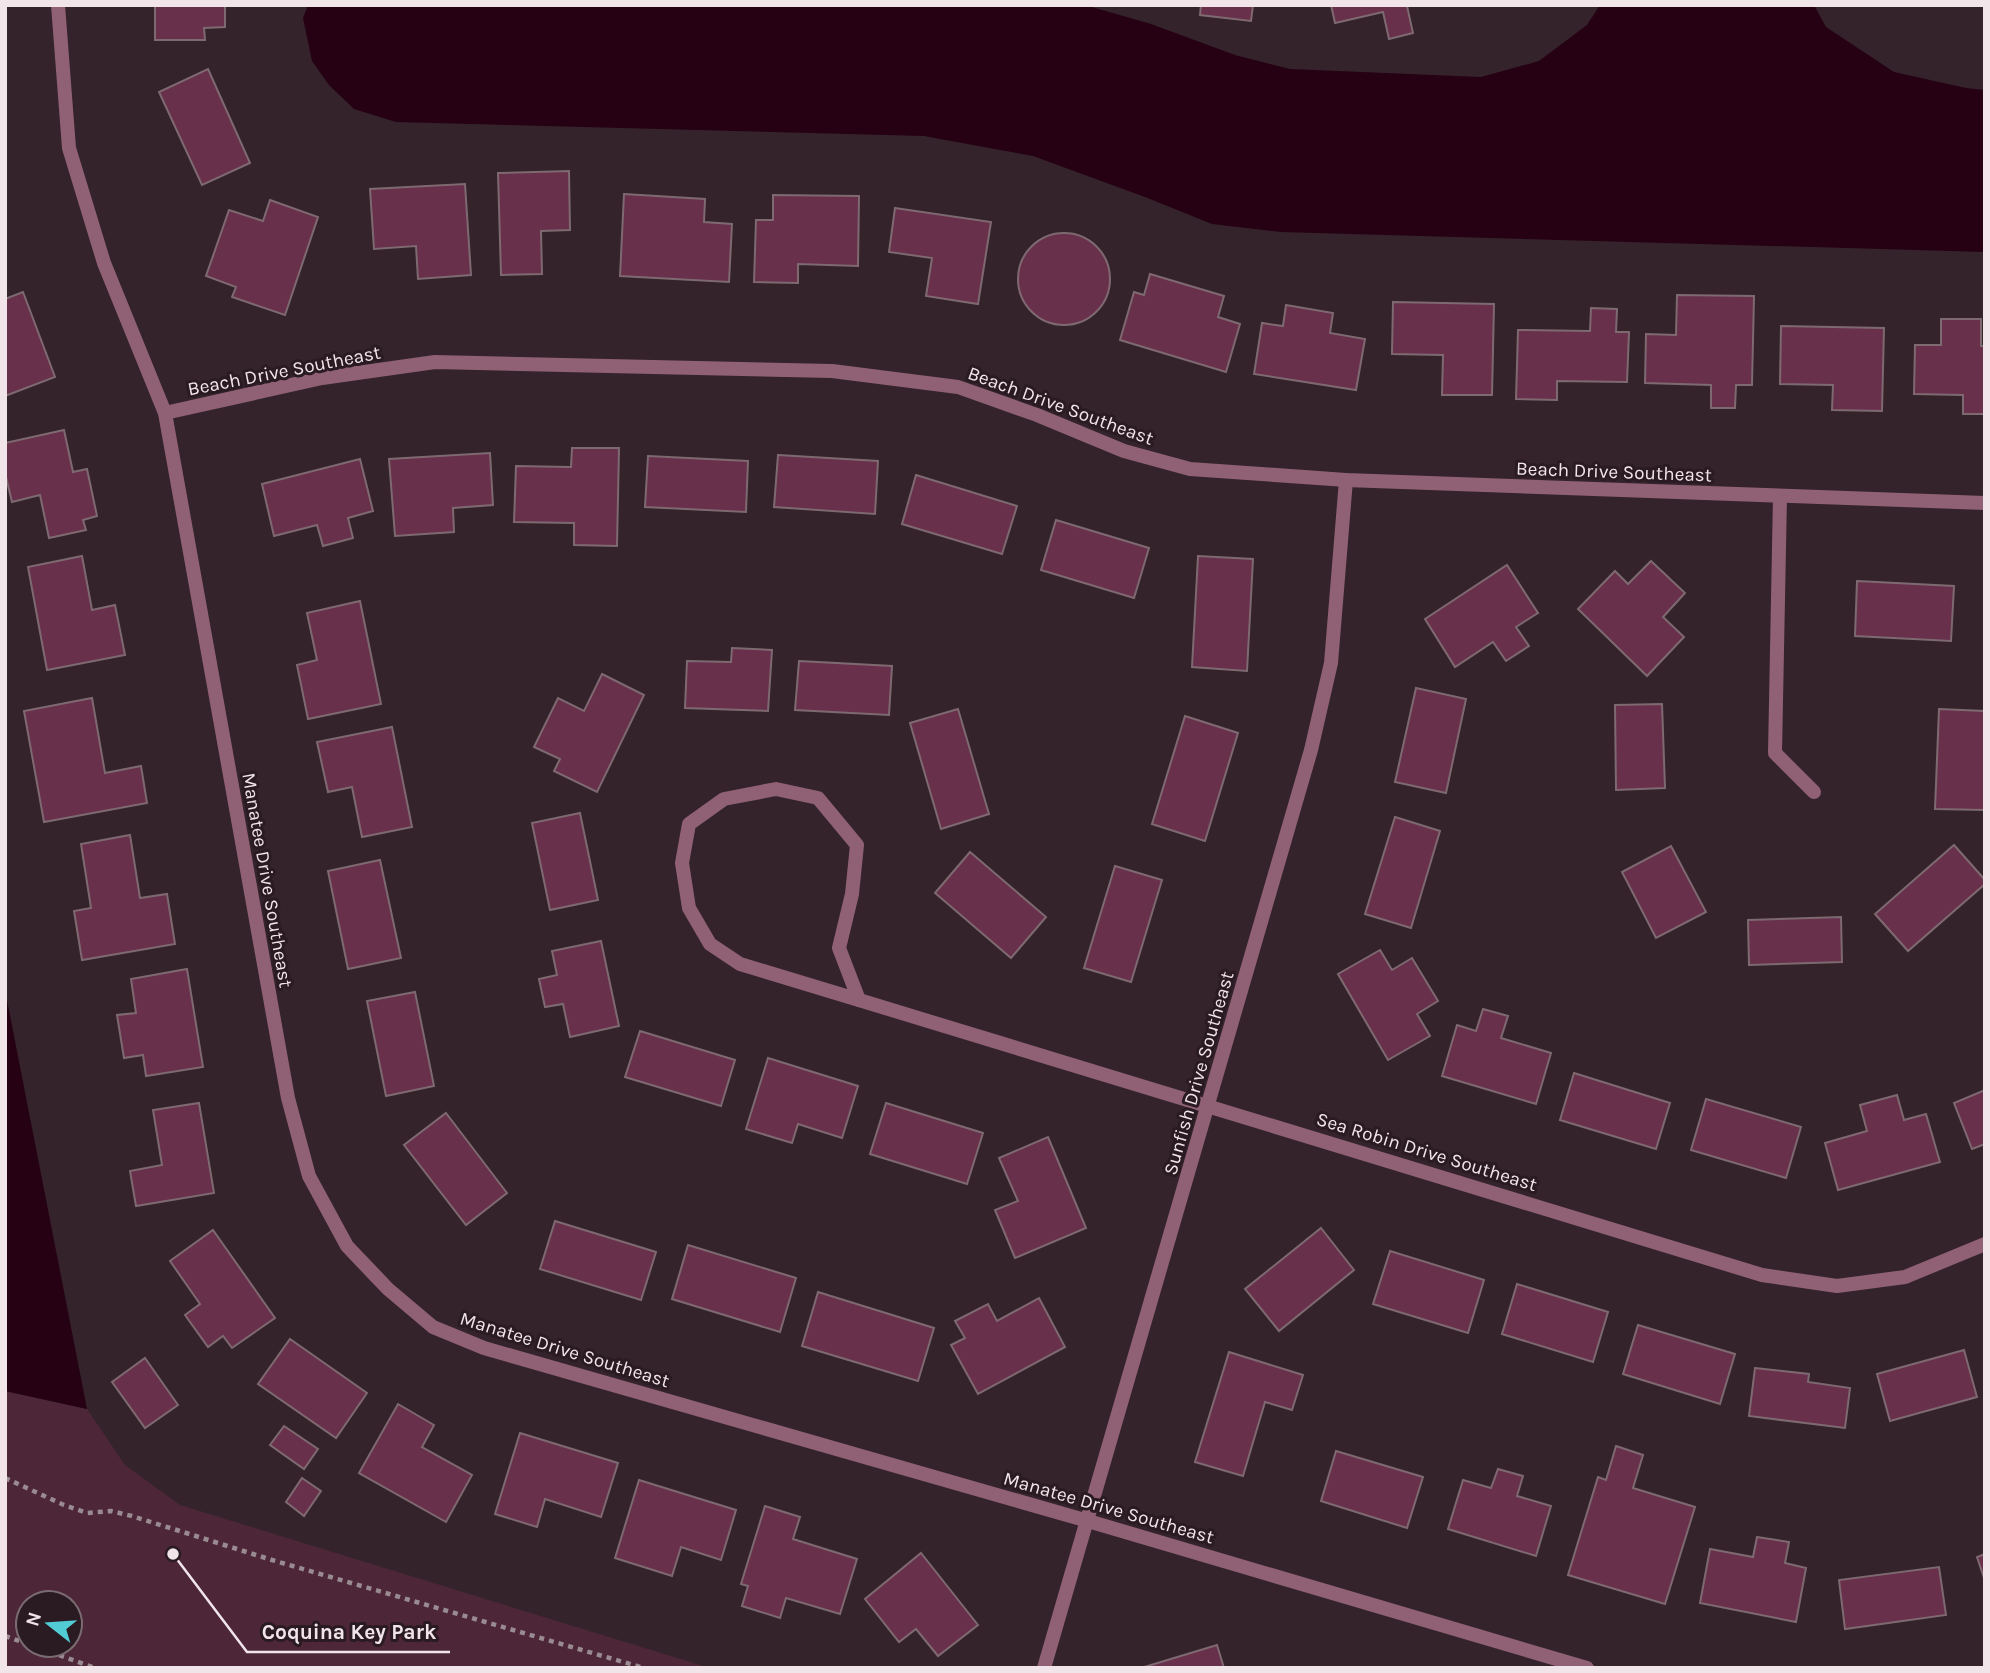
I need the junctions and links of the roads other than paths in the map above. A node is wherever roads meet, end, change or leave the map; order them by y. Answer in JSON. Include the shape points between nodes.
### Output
{"nodes":[{"id":1,"x":58,"y":5,"type":"edge"},
{"id":2,"x":165,"y":413,"type":"junction"},
{"id":3,"x":1346,"y":480,"type":"junction"},
{"id":4,"x":1780,"y":496,"type":"junction"},
{"id":5,"x":1985,"y":503,"type":"edge"},
{"id":6,"x":1814,"y":793,"type":"dead end"},
{"id":7,"x":859,"y":1000,"type":"junction"},
{"id":8,"x":1209,"y":1105,"type":"junction"},
{"id":9,"x":1985,"y":1244,"type":"edge"},
{"id":10,"x":1088,"y":1521,"type":"junction"},
{"id":11,"x":1044,"y":1668,"type":"edge"},
{"id":12,"x":1587,"y":1668,"type":"edge"}],
"edges":[{"from":1,"to":2,"type":"street","name":"Manatee Drive Southeast","via":[[69,148],[104,263]]},
{"from":2,"to":3,"type":"street","name":"Beach Drive Southeast","via":[[322,378],[435,362],[832,371],[958,387],[1124,451],[1190,469]]},
{"from":2,"to":10,"type":"street","name":"Manatee Drive Southeast","via":[[288,1098],[309,1176],[347,1246],[433,1327],[484,1348]]},
{"from":3,"to":4,"type":"street","name":"Beach Drive Southeast"},
{"from":3,"to":8,"type":"street","name":"Sunfish Drive Southeast","via":[[1331,663],[1311,750]]},
{"from":4,"to":5,"type":"street","name":"Beach Drive Southeast"},
{"from":4,"to":6,"type":"street","via":[[1775,753]]},
{"from":7,"to":7,"type":"street","name":"Sea Robin Drive Southeast","via":[[839,948],[852,894],[857,845],[818,798],[776,789],[724,799],[689,824],[682,863],[689,908],[710,944],[740,964]]},
{"from":7,"to":8,"type":"street","name":"Sea Robin Drive Southeast"},
{"from":8,"to":9,"type":"street","name":"Sea Robin Drive Southeast","via":[[1762,1275],[1837,1286],[1905,1277]]},
{"from":8,"to":10,"type":"street","name":"Sunfish Drive Southeast"},
{"from":10,"to":11,"type":"street","name":"Sunfish Drive Southeast"},
{"from":10,"to":12,"type":"street","name":"Manatee Drive Southeast"}]}
